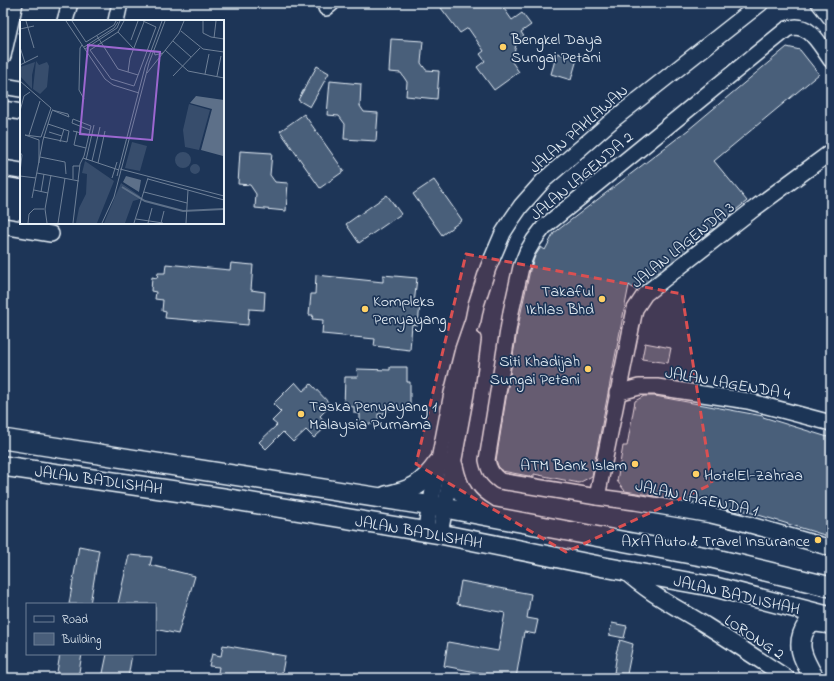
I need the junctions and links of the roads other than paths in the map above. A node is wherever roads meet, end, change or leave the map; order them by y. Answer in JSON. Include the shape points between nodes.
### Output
{"nodes":[{"id":1,"x":15,"y":3,"type":"edge"},
{"id":2,"x":70,"y":3,"type":"edge"},
{"id":3,"x":120,"y":3,"type":"edge"},
{"id":4,"x":761,"y":3,"type":"edge"},
{"id":5,"x":819,"y":3,"type":"edge"},
{"id":6,"x":831,"y":18,"type":"edge"},
{"id":7,"x":65,"y":20,"type":"edge"},
{"id":8,"x":116,"y":20,"type":"edge"},
{"id":9,"x":3,"y":56,"type":"edge"},
{"id":10,"x":831,"y":60,"type":"edge"},
{"id":11,"x":3,"y":86,"type":"edge"},
{"id":12,"x":20,"y":89,"type":"edge"},
{"id":13,"x":3,"y":109,"type":"edge"},
{"id":14,"x":20,"y":112,"type":"edge"},
{"id":15,"x":831,"y":152,"type":"edge"},
{"id":16,"x":3,"y":168,"type":"edge"},
{"id":17,"x":20,"y":171,"type":"edge"},
{"id":18,"x":3,"y":226,"type":"edge"},
{"id":19,"x":52,"y":234,"type":"dead end"},
{"id":20,"x":617,"y":393,"type":"junction"},
{"id":21,"x":831,"y":423,"type":"edge"},
{"id":22,"x":3,"y":439,"type":"edge"},
{"id":23,"x":445,"y":465,"type":"junction"},
{"id":24,"x":3,"y":466,"type":"edge"},
{"id":25,"x":489,"y":469,"type":"joint"},
{"id":26,"x":379,"y":497,"type":"junction"},
{"id":27,"x":597,"y":497,"type":"junction"},
{"id":28,"x":437,"y":507,"type":"junction"},
{"id":29,"x":491,"y":516,"type":"junction"},
{"id":30,"x":433,"y":533,"type":"junction"},
{"id":31,"x":831,"y":548,"type":"edge"},
{"id":32,"x":623,"y":570,"type":"junction"},
{"id":33,"x":831,"y":587,"type":"edge"},
{"id":34,"x":831,"y":617,"type":"edge"},
{"id":35,"x":831,"y":624,"type":"edge"},
{"id":36,"x":787,"y":678,"type":"edge"},
{"id":37,"x":814,"y":678,"type":"edge"}],
"edges":[{"from":1,"to":9,"type":"street"},
{"from":2,"to":7,"type":"street"},
{"from":3,"to":8,"type":"street"},
{"from":4,"to":23,"type":"street","name":"JALAN PAHLAWAN","via":[[614,119],[544,180],[521,206],[503,233],[476,305],[467,387]]},
{"from":5,"to":6,"type":"street"},
{"from":10,"to":25,"type":"street","name":"JALAN LAGENDA 2","via":[[807,29],[800,26],[787,29],[544,228],[534,240],[521,267],[488,450]]},
{"from":11,"to":12,"type":"street"},
{"from":13,"to":14,"type":"street"},
{"from":15,"to":20,"type":"street","name":"JALAN LAGENDA 3","via":[[645,294],[635,309]]},
{"from":16,"to":17,"type":"street"},
{"from":18,"to":19,"type":"street"},
{"from":20,"to":21,"type":"street","name":"JALAN LAGENDA 4","via":[[639,387],[656,387],[748,401]]},
{"from":20,"to":27,"type":"street","name":"JALAN LAGENDA 3"},
{"from":22,"to":26,"type":"main road","name":"JALAN BADLISHAH"},
{"from":23,"to":26,"type":"main road","via":[[407,491]]},
{"from":23,"to":28,"type":"street","name":"JALAN PAHLAWAN"},
{"from":23,"to":29,"type":"main road","via":[[468,500]]},
{"from":24,"to":30,"type":"main road","name":"JALAN BADLISHAH","via":[[208,495]]},
{"from":25,"to":27,"type":"street","name":"JALAN LAGENDA 1","via":[[500,481]]},
{"from":26,"to":28,"type":"main road","name":"JALAN BADLISHAH"},
{"from":27,"to":31,"type":"street","name":"JALAN LAGENDA 1","via":[[711,515]]},
{"from":28,"to":29,"type":"main road","name":"JALAN BADLISHAH"},
{"from":28,"to":30,"type":"street","name":"JALAN PAHLAWAN"},
{"from":29,"to":33,"type":"main road","name":"JALAN BADLISHAH","via":[[705,556]]},
{"from":30,"to":32,"type":"main road","name":"JALAN BADLISHAH"},
{"from":32,"to":34,"type":"main road","name":"JALAN BADLISHAH","via":[[715,588]]},
{"from":32,"to":36,"type":"street","name":"LORONG 2","via":[[662,600]]},
{"from":35,"to":37,"type":"main road","via":[[808,624],[801,638],[805,662]]}]}
